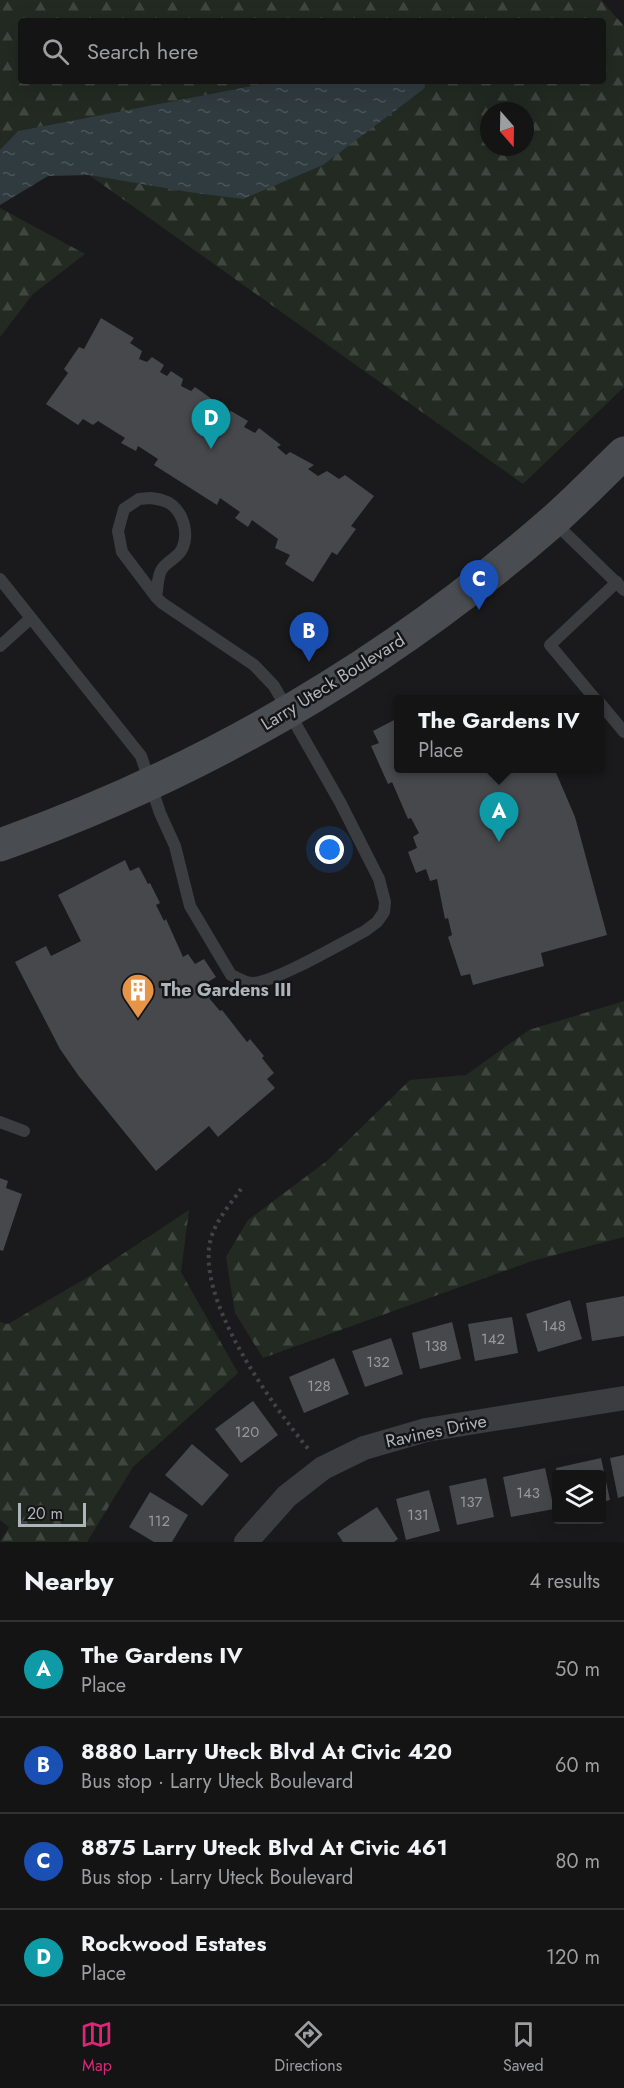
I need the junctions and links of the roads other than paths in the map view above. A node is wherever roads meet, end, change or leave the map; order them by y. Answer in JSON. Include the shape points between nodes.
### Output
{"nodes":[{"id":1,"x":624,"y":453,"type":"edge"},
{"id":2,"x":553,"y":521,"type":"junction"},
{"id":3,"x":0,"y":579,"type":"edge"},
{"id":4,"x":621,"y":586,"type":"edge"},
{"id":5,"x":156,"y":597,"type":"junction"},
{"id":6,"x":31,"y":618,"type":"junction"},
{"id":7,"x":0,"y":646,"type":"edge"},
{"id":8,"x":593,"y":695,"type":"edge"},
{"id":9,"x":604,"y":708,"type":"edge"},
{"id":10,"x":289,"y":712,"type":"junction"},
{"id":11,"x":624,"y":732,"type":"edge"},
{"id":12,"x":151,"y":784,"type":"junction"},
{"id":13,"x":0,"y":845,"type":"edge"},
{"id":14,"x":0,"y":1122,"type":"edge"},
{"id":15,"x":24,"y":1131,"type":"dead end"},
{"id":16,"x":624,"y":1398,"type":"edge"},
{"id":17,"x":246,"y":1542,"type":"edge"}],
"edges":[{"from":1,"to":2,"type":"main road","name":"Larry Uteck Boulevard"},
{"from":2,"to":4,"type":"lane"},
{"from":2,"to":10,"type":"main road","name":"Larry Uteck Boulevard","via":[[370,662]]},
{"from":3,"to":6,"type":"lane"},
{"from":4,"to":8,"type":"lane","via":[[550,645]]},
{"from":5,"to":5,"type":"lane","via":[[161,570],[183,547],[184,524],[180,514],[162,500],[139,499],[124,509],[118,531],[122,552]]},
{"from":5,"to":10,"type":"lane","via":[[254,665],[274,686]]},
{"from":6,"to":7,"type":"lane"},
{"from":6,"to":12,"type":"lane","via":[[141,756]]},
{"from":9,"to":11,"type":"lane"},
{"from":10,"to":12,"type":"main road","name":"Larry Uteck Boulevard"},
{"from":10,"to":12,"type":"lane","via":[[379,879],[384,912],[377,922],[355,937],[281,974],[254,983],[231,975],[190,906],[175,846]]},
{"from":12,"to":13,"type":"main road","name":"Larry Uteck Boulevard"},
{"from":14,"to":15,"type":"lane"},
{"from":16,"to":17,"type":"street","name":"Ravines Drive","via":[[426,1430],[364,1448],[323,1468],[287,1496]]}]}
